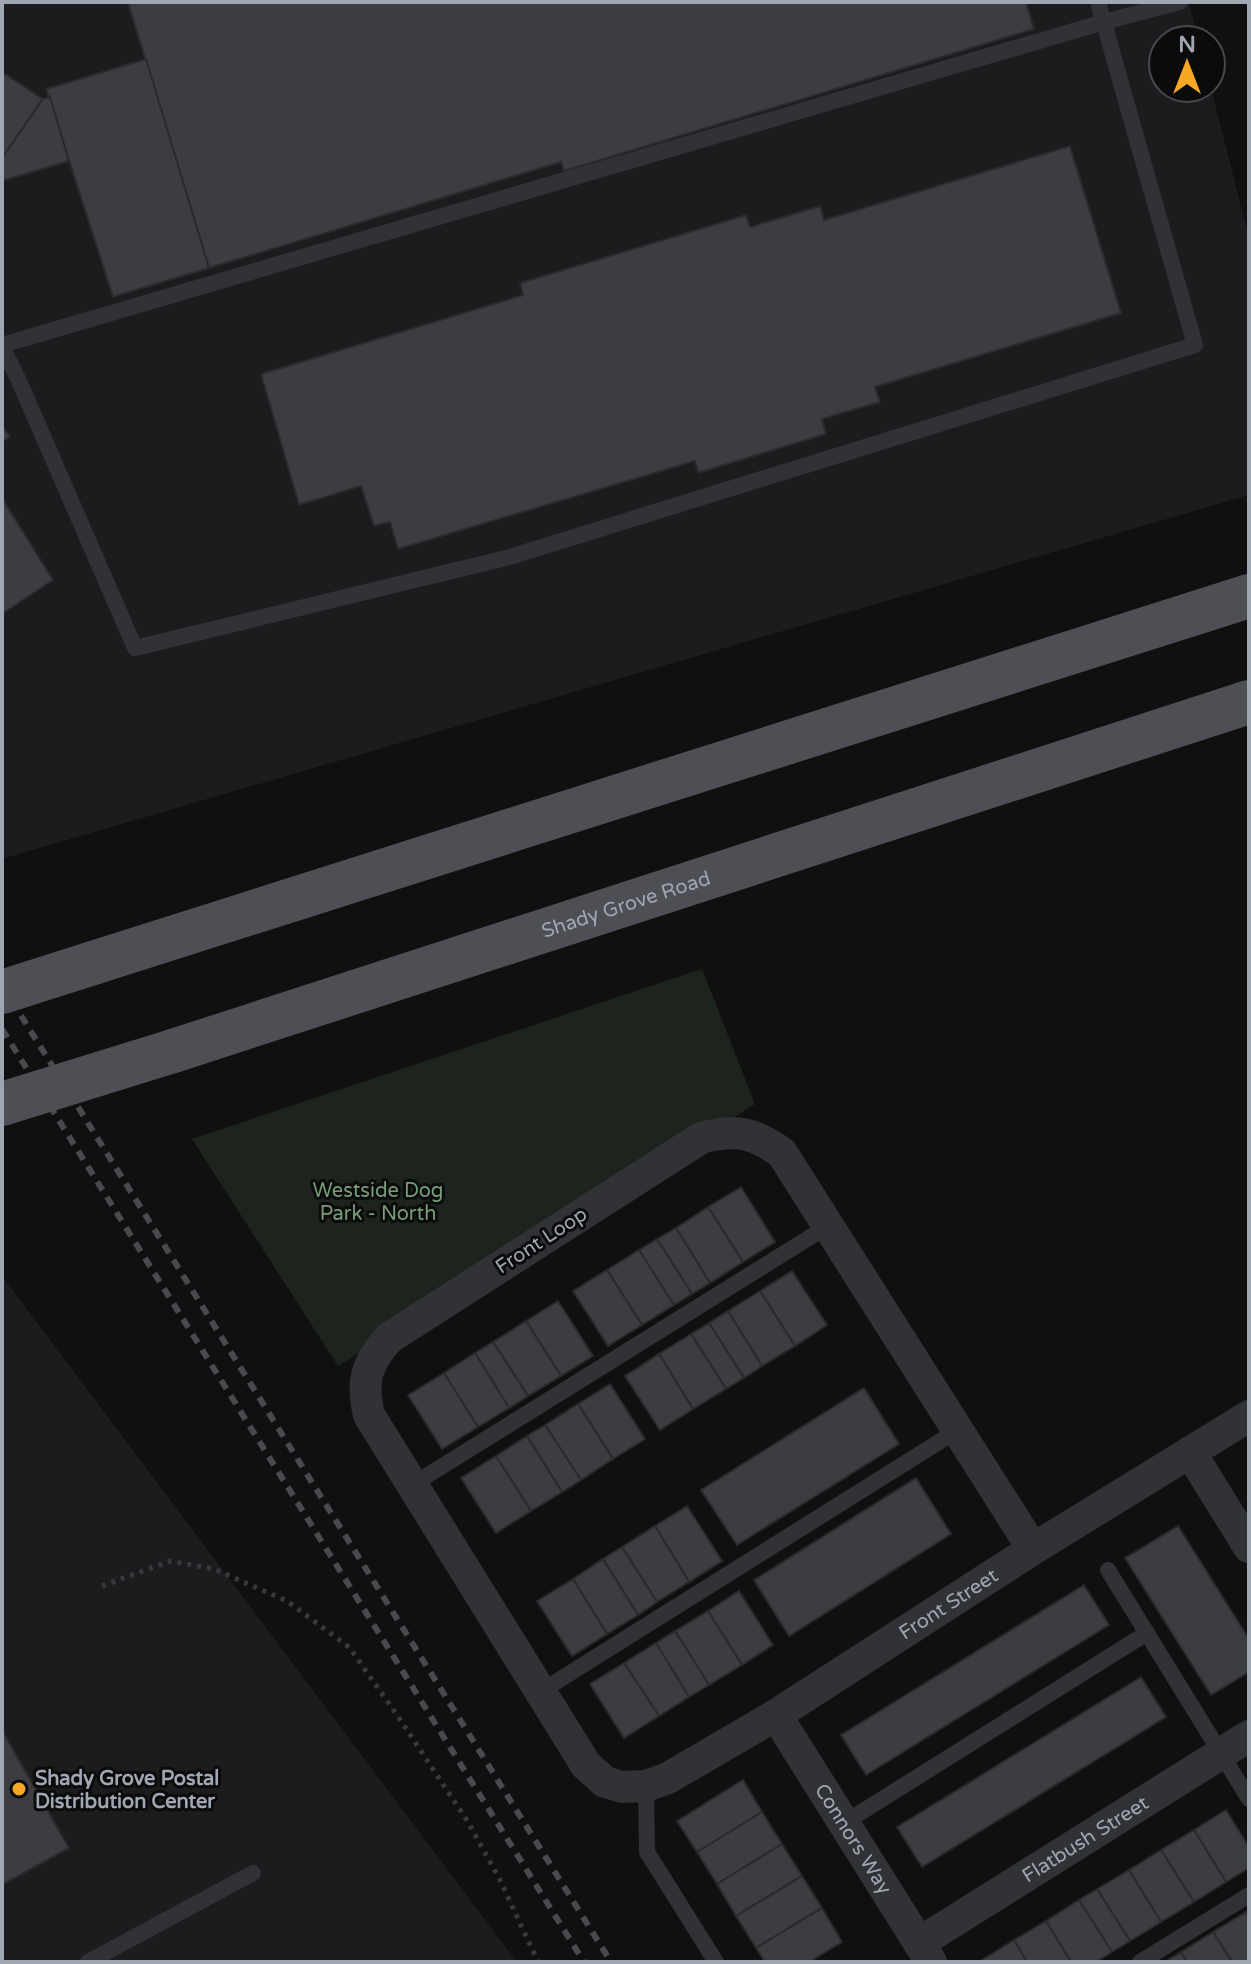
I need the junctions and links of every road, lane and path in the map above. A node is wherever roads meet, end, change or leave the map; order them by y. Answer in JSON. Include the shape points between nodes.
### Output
{"nodes":[{"id":1,"x":1098,"y":2,"type":"edge"},
{"id":2,"x":1180,"y":2,"type":"edge"},
{"id":3,"x":1104,"y":22,"type":"junction"},
{"id":4,"x":2,"y":346,"type":"edge"},
{"id":5,"x":1249,"y":596,"type":"edge"},
{"id":6,"x":1249,"y":702,"type":"edge"},
{"id":7,"x":2,"y":992,"type":"edge"},
{"id":8,"x":2,"y":1104,"type":"edge"},
{"id":9,"x":828,"y":1226,"type":"junction"},
{"id":10,"x":1249,"y":1416,"type":"edge"},
{"id":11,"x":958,"y":1430,"type":"junction"},
{"id":12,"x":1190,"y":1452,"type":"junction"},
{"id":13,"x":412,"y":1485,"type":"junction"},
{"id":14,"x":1249,"y":1547,"type":"edge"},
{"id":15,"x":1033,"y":1549,"type":"junction"},
{"id":16,"x":1108,"y":1570,"type":"dead end"},
{"id":17,"x":102,"y":1586,"type":"dead end"},
{"id":18,"x":1147,"y":1633,"type":"junction"},
{"id":19,"x":540,"y":1692,"type":"junction"},
{"id":20,"x":776,"y":1715,"type":"junction"},
{"id":21,"x":1249,"y":1736,"type":"edge"},
{"id":22,"x":1221,"y":1753,"type":"junction"},
{"id":23,"x":646,"y":1786,"type":"junction"},
{"id":24,"x":1249,"y":1799,"type":"edge"},
{"id":25,"x":844,"y":1823,"type":"junction"},
{"id":26,"x":253,"y":1873,"type":"dead end"},
{"id":27,"x":1249,"y":1895,"type":"edge"},
{"id":28,"x":925,"y":1952,"type":"edge"},
{"id":29,"x":88,"y":1962,"type":"edge"},
{"id":30,"x":538,"y":1962,"type":"edge"},
{"id":31,"x":716,"y":1962,"type":"edge"},
{"id":32,"x":1140,"y":1962,"type":"edge"}],
"edges":[{"from":1,"to":3,"type":"lane"},
{"from":2,"to":3,"type":"lane"},
{"from":3,"to":4,"type":"lane"},
{"from":3,"to":4,"type":"lane","via":[[1195,345],[506,558],[135,648]]},
{"from":5,"to":7,"type":"main road","bridge":true},
{"from":6,"to":8,"type":"main road","name":"Shady Grove Road","bridge":true},
{"from":9,"to":11,"type":"street","name":"Front Loop"},
{"from":9,"to":13,"type":"lane"},
{"from":9,"to":13,"type":"street","name":"Front Loop","via":[[782,1153],[762,1139],[722,1132],[701,1138],[389,1338],[374,1355],[364,1392],[369,1415]]},
{"from":10,"to":12,"type":"street","name":"Front Street"},
{"from":11,"to":15,"type":"street","name":"Front Loop"},
{"from":11,"to":19,"type":"lane"},
{"from":12,"to":14,"type":"street"},
{"from":12,"to":15,"type":"street","name":"Front Street"},
{"from":13,"to":19,"type":"street","name":"Front Loop"},
{"from":15,"to":20,"type":"street","name":"Front Street"},
{"from":16,"to":18,"type":"lane"},
{"from":17,"to":30,"type":"path","via":[[170,1561],[214,1569],[287,1601],[349,1647],[468,1822]]},
{"from":18,"to":22,"type":"lane"},
{"from":18,"to":25,"type":"lane"},
{"from":19,"to":23,"type":"street","name":"Front Loop","via":[[586,1765],[605,1782]]},
{"from":20,"to":23,"type":"street","name":"Front Street"},
{"from":20,"to":25,"type":"street","name":"Connors Way"},
{"from":21,"to":22,"type":"street","name":"Flatbush Street"},
{"from":22,"to":24,"type":"lane"},
{"from":22,"to":28,"type":"street","name":"Flatbush Street"},
{"from":23,"to":31,"type":"lane","via":[[647,1852]]},
{"from":25,"to":28,"type":"street","name":"Connors Way"},
{"from":26,"to":29,"type":"lane"},
{"from":27,"to":32,"type":"lane"}]}
